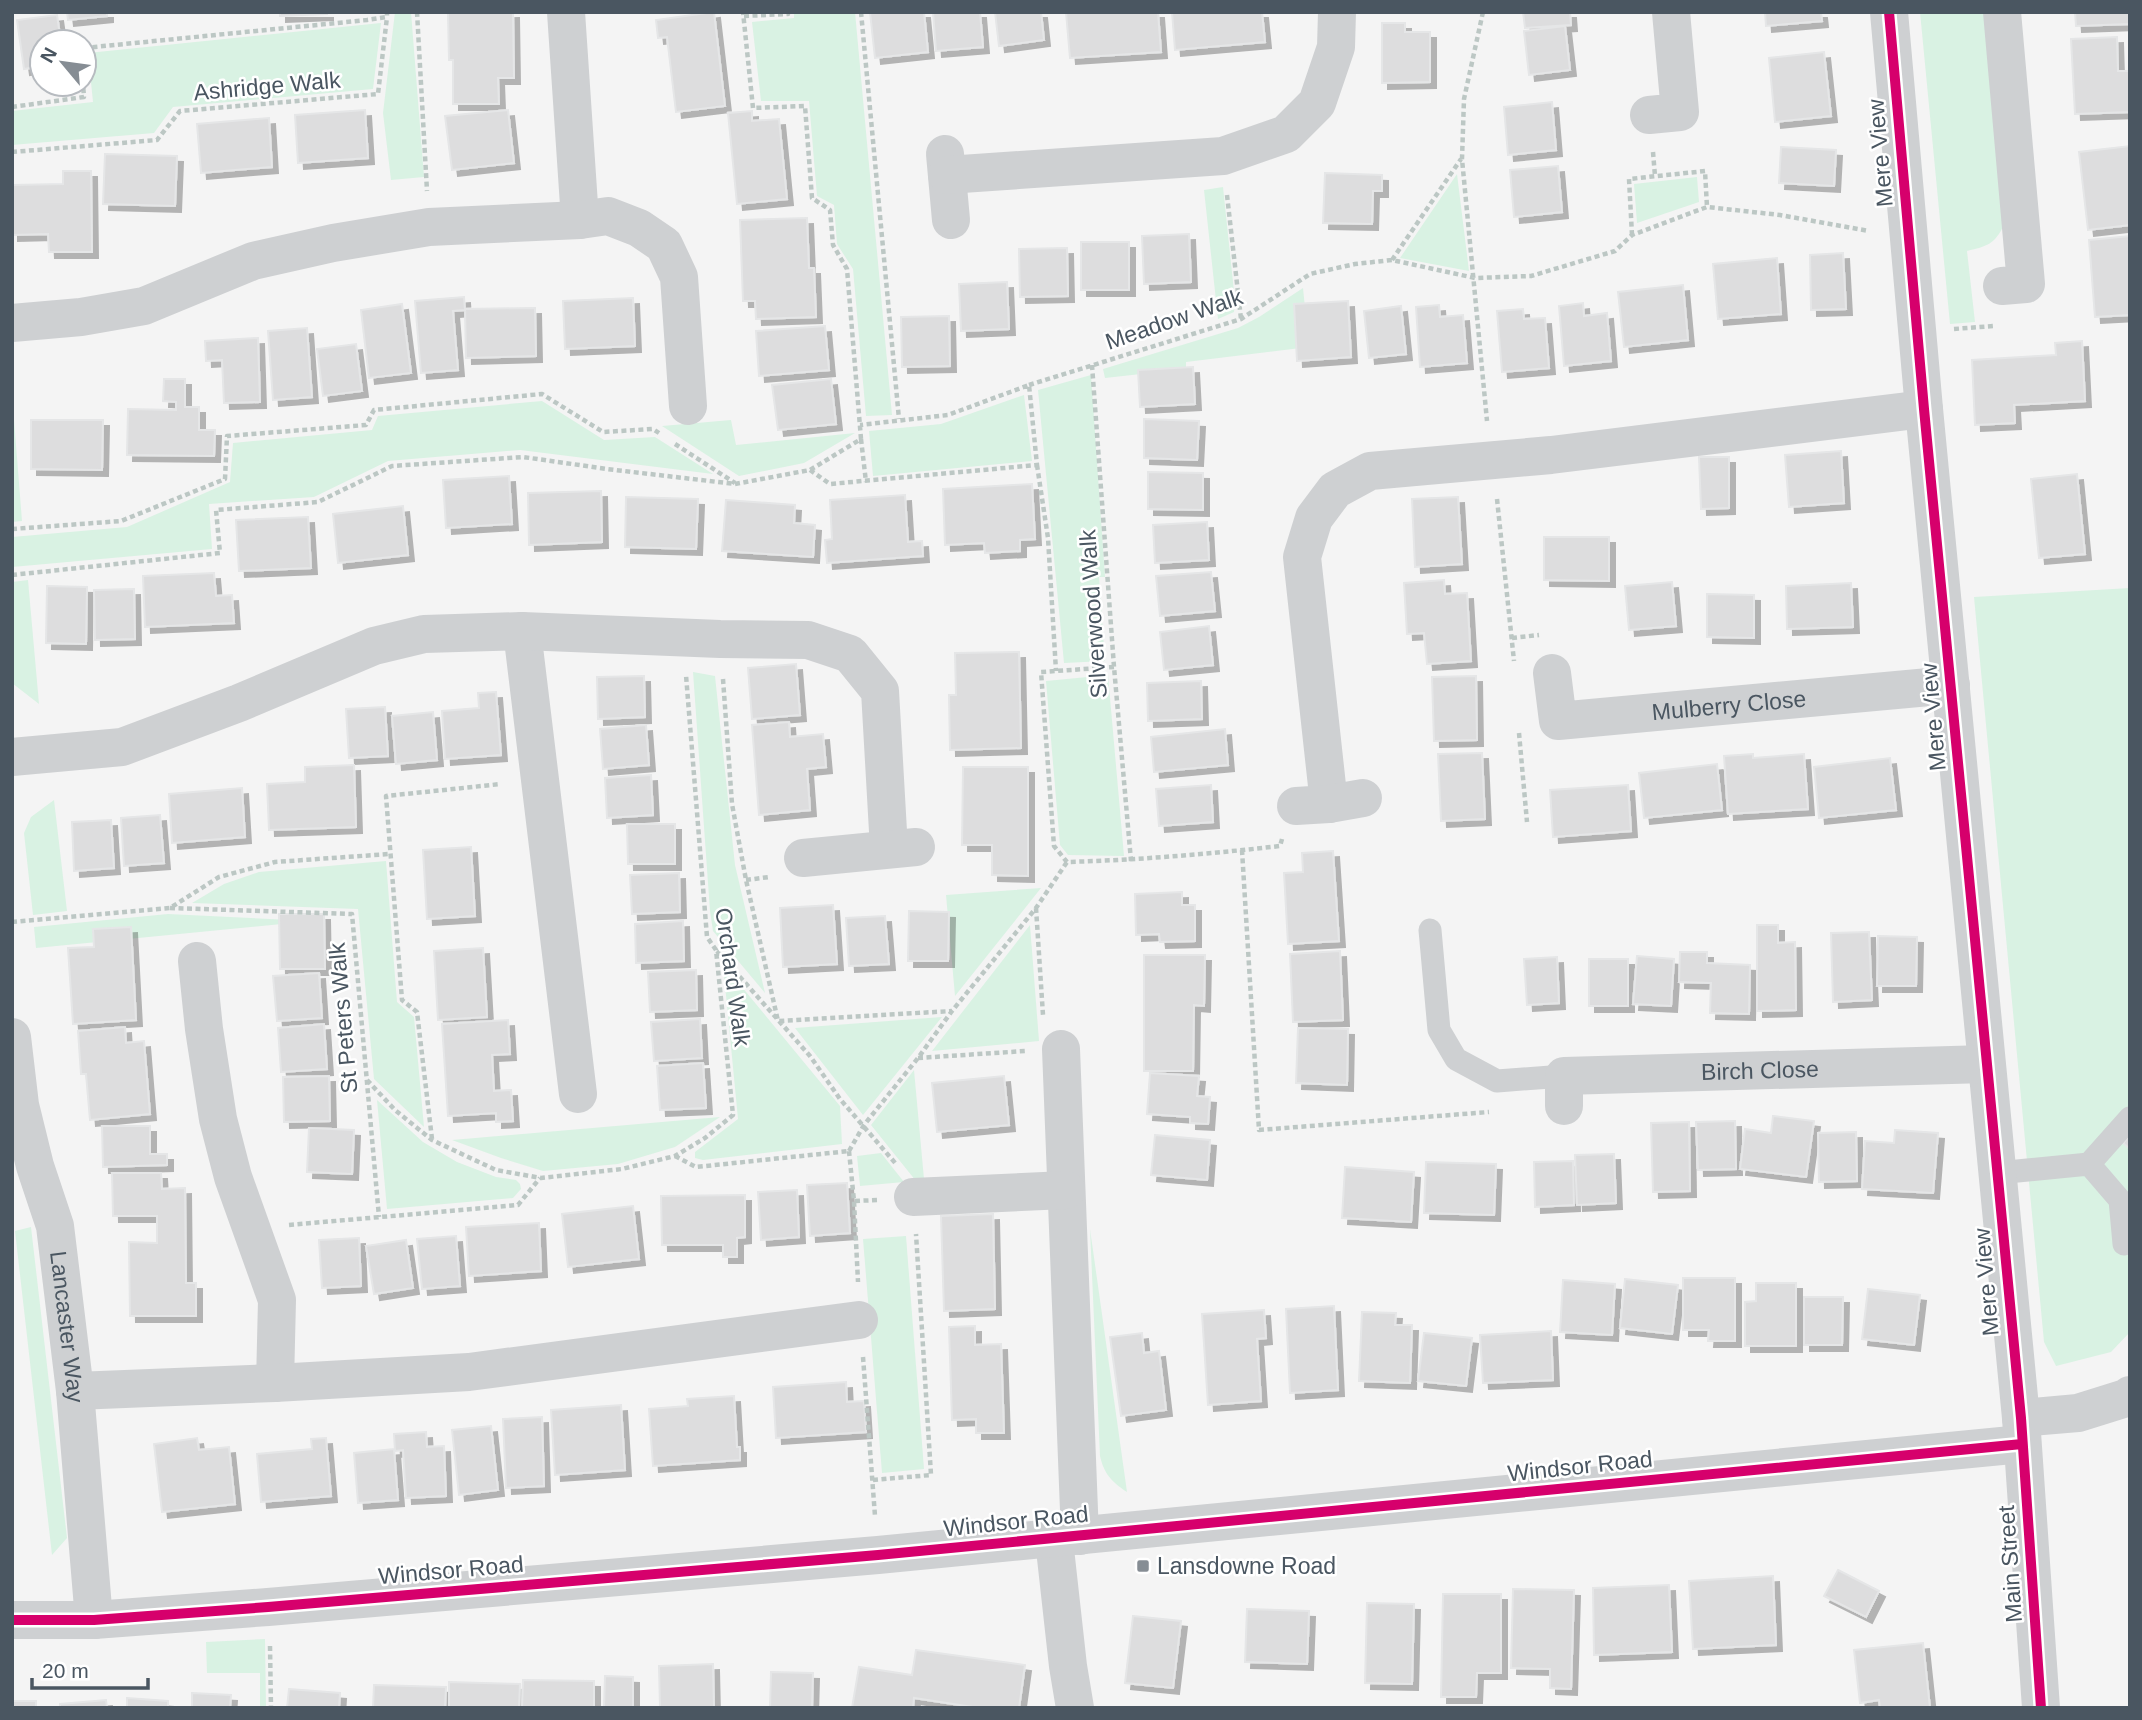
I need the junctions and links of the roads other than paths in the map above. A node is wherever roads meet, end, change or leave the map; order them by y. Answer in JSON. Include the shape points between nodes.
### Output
{"nodes":[{"id":1,"x":566,"y":12,"type":"edge"},
{"id":2,"x":1337,"y":12,"type":"edge"},
{"id":3,"x":1671,"y":12,"type":"edge"},
{"id":4,"x":1889,"y":12,"type":"edge"},
{"id":5,"x":2003,"y":12,"type":"edge"},
{"id":6,"x":1648,"y":115,"type":"dead end"},
{"id":7,"x":580,"y":220,"type":"junction"},
{"id":8,"x":951,"y":220,"type":"dead end"},
{"id":9,"x":2002,"y":286,"type":"road end"},
{"id":10,"x":12,"y":323,"type":"edge"},
{"id":11,"x":688,"y":406,"type":"dead end"},
{"id":12,"x":1924,"y":409,"type":"junction"},
{"id":13,"x":522,"y":631,"type":"junction"},
{"id":14,"x":1552,"y":673,"type":"dead end"},
{"id":15,"x":1951,"y":685,"type":"junction"},
{"id":16,"x":12,"y":757,"type":"edge"},
{"id":17,"x":1329,"y":802,"type":"dead end"},
{"id":18,"x":803,"y":858,"type":"dead end"},
{"id":19,"x":1430,"y":930,"type":"dead end"},
{"id":20,"x":197,"y":961,"type":"dead end"},
{"id":21,"x":12,"y":1037,"type":"edge"},
{"id":22,"x":1053,"y":1049,"type":"road end"},
{"id":23,"x":1986,"y":1064,"type":"junction"},
{"id":24,"x":1564,"y":1091,"type":"joint"},
{"id":25,"x":578,"y":1094,"type":"dead end"},
{"id":26,"x":2130,"y":1118,"type":"edge"},
{"id":27,"x":2089,"y":1164,"type":"junction"},
{"id":28,"x":1997,"y":1173,"type":"junction"},
{"id":29,"x":908,"y":1186,"type":"road end"},
{"id":30,"x":1066,"y":1190,"type":"junction"},
{"id":31,"x":2124,"y":1244,"type":"dead end"},
{"id":32,"x":859,"y":1320,"type":"dead end"},
{"id":33,"x":275,"y":1383,"type":"junction"},
{"id":34,"x":75,"y":1391,"type":"junction"},
{"id":35,"x":2130,"y":1395,"type":"edge"},
{"id":36,"x":2022,"y":1431,"type":"junction"},
{"id":37,"x":1067,"y":1538,"type":"junction"},
{"id":38,"x":12,"y":1620,"type":"edge"},
{"id":39,"x":94,"y":1620,"type":"junction"},
{"id":40,"x":1075,"y":1708,"type":"edge"},
{"id":41,"x":2041,"y":1708,"type":"edge"}],
"edges":[{"from":1,"to":7,"type":"street"},
{"from":2,"to":8,"type":"street","via":[[1336,47],[1317,103],[1286,134],[1223,156],[946,164]]},
{"from":3,"to":6,"type":"street","via":[[1680,113]]},
{"from":4,"to":12,"type":"street","name":"Mere View"},
{"from":5,"to":9,"type":"street","via":[[2026,284]]},
{"from":7,"to":10,"type":"street","via":[[429,227],[333,243],[253,261],[144,306]]},
{"from":7,"to":11,"type":"street","via":[[608,216],[639,228],[664,245],[679,277]]},
{"from":12,"to":15,"type":"street","name":"Mere View"},
{"from":12,"to":17,"type":"street","via":[[1551,455],[1370,471],[1335,490],[1314,517],[1302,557]]},
{"from":13,"to":16,"type":"street","via":[[424,634],[374,646],[239,704],[122,747]]},
{"from":13,"to":18,"type":"street","via":[[808,640],[850,654],[880,691],[902,848]]},
{"from":13,"to":25,"type":"street"},
{"from":14,"to":15,"type":"street","name":"Mulberry Close","via":[[1558,721]]},
{"from":15,"to":23,"type":"street","name":"Mere View"},
{"from":19,"to":24,"type":"lane","via":[[1439,1030],[1456,1059],[1497,1081]]},
{"from":20,"to":33,"type":"street","via":[[218,1119],[233,1177],[277,1300]]},
{"from":21,"to":34,"type":"street","name":"Lancaster Way","via":[[20,1105],[55,1226]]},
{"from":22,"to":30,"type":"street"},
{"from":23,"to":24,"type":"street","name":"Birch Close"},
{"from":23,"to":28,"type":"street","name":"Mere View"},
{"from":26,"to":27,"type":"lane"},
{"from":27,"to":28,"type":"lane"},
{"from":27,"to":31,"type":"lane","via":[[2120,1200]]},
{"from":28,"to":36,"type":"street","name":"Mere View"},
{"from":29,"to":30,"type":"street"},
{"from":30,"to":37,"type":"street"},
{"from":32,"to":33,"type":"street","via":[[728,1349],[469,1372]]},
{"from":33,"to":34,"type":"street"},
{"from":34,"to":39,"type":"street","name":"Lancaster Way"},
{"from":35,"to":36,"type":"street","name":"Windsor Road"},
{"from":36,"to":37,"type":"street","name":"Windsor Road"},
{"from":36,"to":41,"type":"street","name":"Main Street"},
{"from":37,"to":39,"type":"street","name":"Windsor Road"},
{"from":37,"to":40,"type":"street","via":[[1068,1666]]},
{"from":38,"to":39,"type":"street","name":"Windsor Road"}]}
